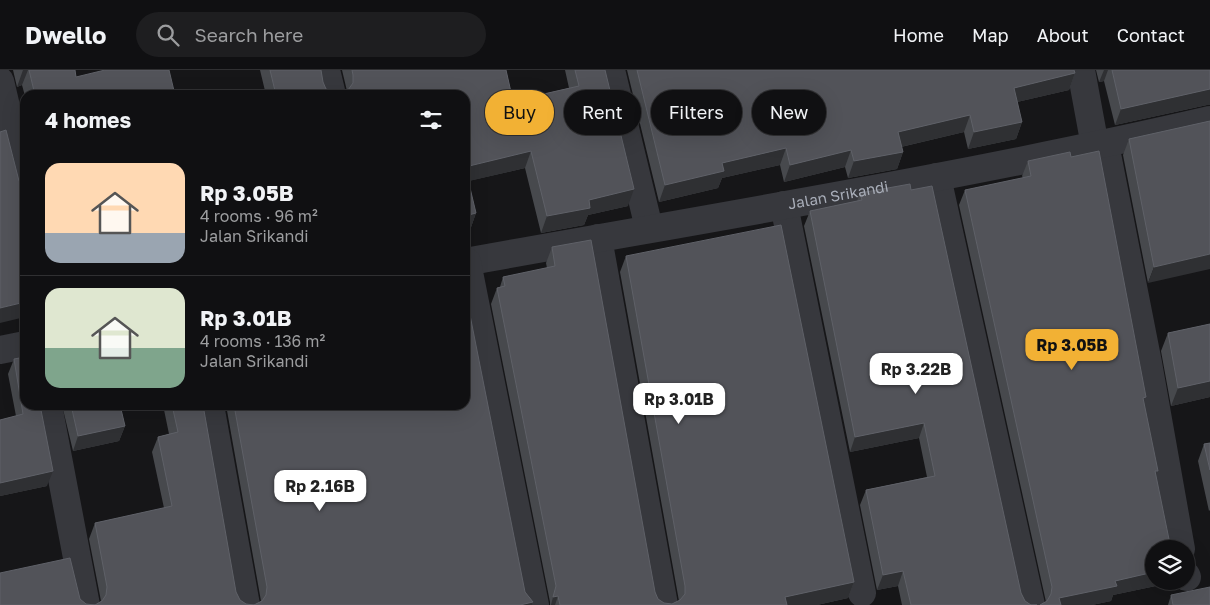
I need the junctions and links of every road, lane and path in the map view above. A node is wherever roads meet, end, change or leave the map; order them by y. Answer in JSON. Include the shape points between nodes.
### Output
{"nodes":[{"id":1,"x":326,"y":70,"type":"edge"},
{"id":2,"x":611,"y":70,"type":"edge"},
{"id":3,"x":1081,"y":70,"type":"edge"},
{"id":4,"x":0,"y":81,"type":"edge"},
{"id":5,"x":331,"y":90,"type":"edge"},
{"id":6,"x":1210,"y":120,"type":"edge"},
{"id":7,"x":1100,"y":145,"type":"junction"},
{"id":8,"x":20,"y":166,"type":"edge"},
{"id":9,"x":936,"y":177,"type":"junction"},
{"id":10,"x":784,"y":204,"type":"junction"},
{"id":11,"x":649,"y":228,"type":"junction"},
{"id":12,"x":598,"y":238,"type":"junction"},
{"id":13,"x":470,"y":261,"type":"edge"},
{"id":14,"x":470,"y":282,"type":"edge"},
{"id":15,"x":20,"y":346,"type":"edge"},
{"id":16,"x":0,"y":350,"type":"edge"},
{"id":17,"x":49,"y":410,"type":"edge"},
{"id":18,"x":211,"y":410,"type":"edge"},
{"id":19,"x":1180,"y":540,"type":"edge"},
{"id":20,"x":862,"y":593,"type":"dead end"},
{"id":21,"x":86,"y":605,"type":"edge"},
{"id":22,"x":246,"y":605,"type":"edge"},
{"id":23,"x":535,"y":605,"type":"edge"},
{"id":24,"x":664,"y":605,"type":"edge"},
{"id":25,"x":1031,"y":605,"type":"edge"}],
"edges":[{"from":1,"to":5,"type":"street"},
{"from":2,"to":11,"type":"street"},
{"from":3,"to":7,"type":"street"},
{"from":4,"to":8,"type":"street"},
{"from":6,"to":7,"type":"street","name":"Jalan Srikandi"},
{"from":7,"to":9,"type":"street","name":"Jalan Srikandi"},
{"from":7,"to":19,"type":"street","via":[[1148,364]]},
{"from":9,"to":10,"type":"street","name":"Jalan Srikandi"},
{"from":9,"to":25,"type":"street"},
{"from":10,"to":11,"type":"street","name":"Jalan Srikandi"},
{"from":10,"to":20,"type":"street"},
{"from":11,"to":12,"type":"street","name":"Jalan Srikandi"},
{"from":12,"to":13,"type":"street","name":"Jalan Srikandi"},
{"from":12,"to":24,"type":"street"},
{"from":14,"to":23,"type":"street"},
{"from":15,"to":16,"type":"street"},
{"from":17,"to":21,"type":"street"},
{"from":18,"to":22,"type":"street"}]}
